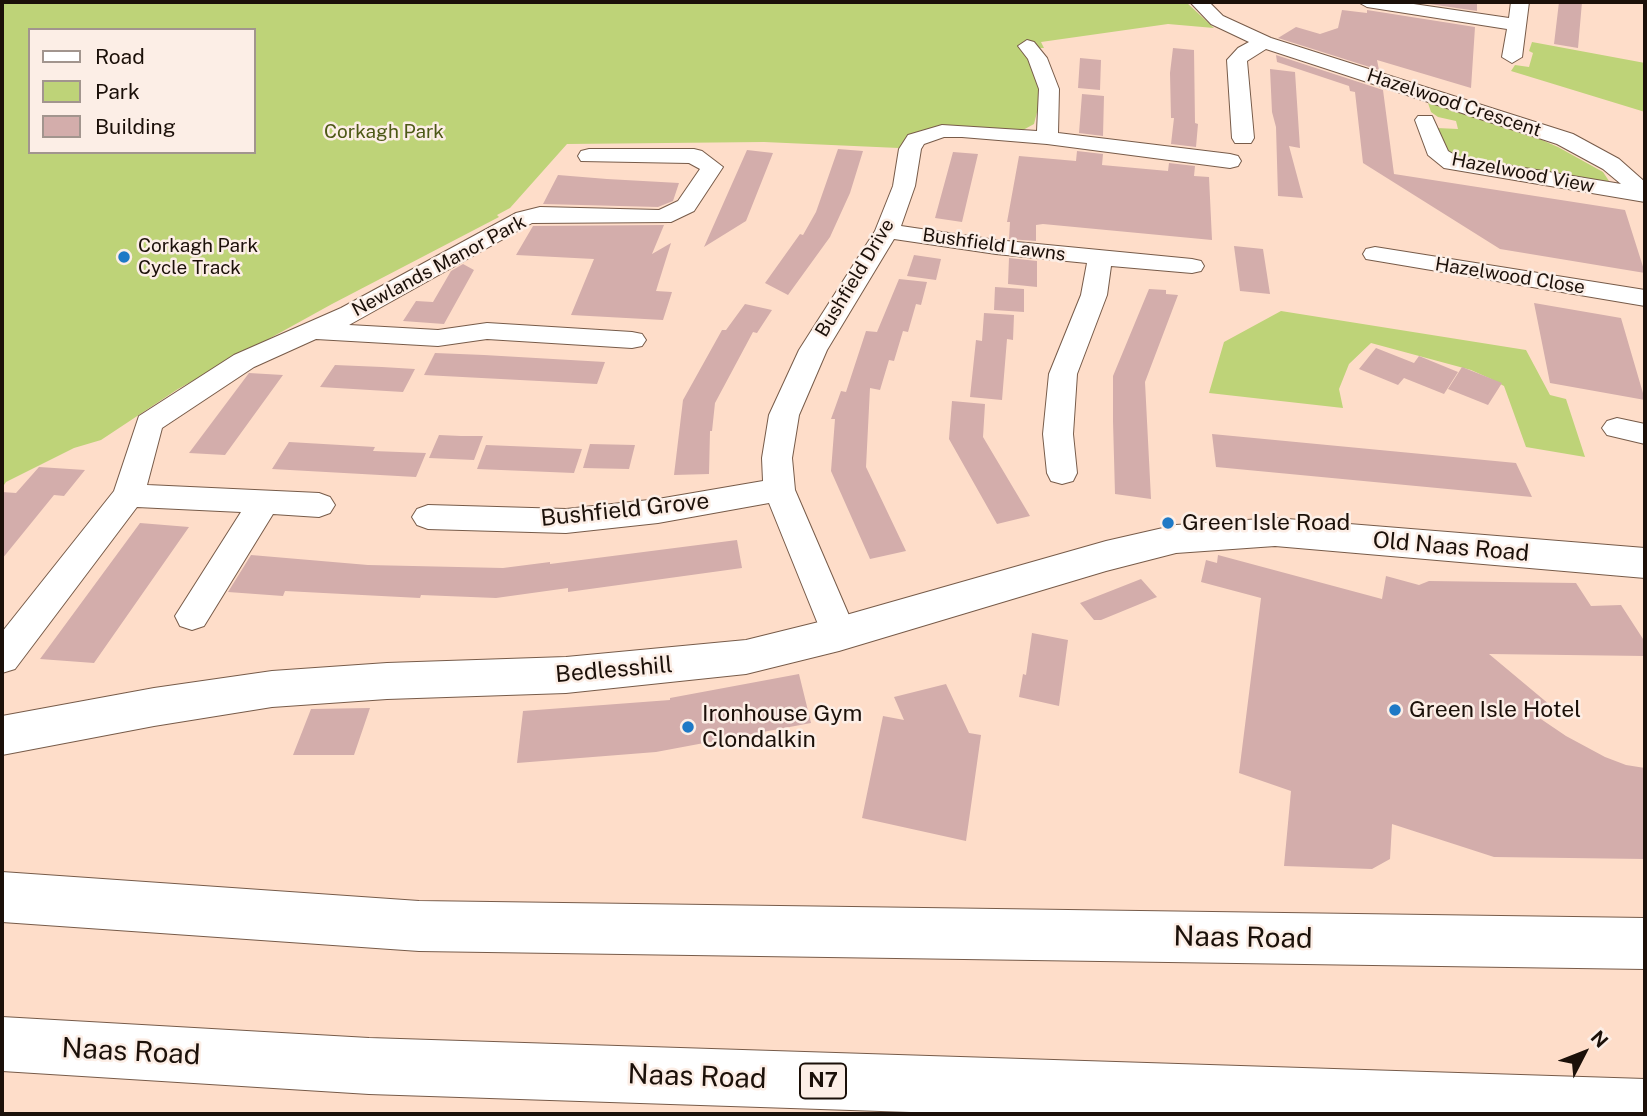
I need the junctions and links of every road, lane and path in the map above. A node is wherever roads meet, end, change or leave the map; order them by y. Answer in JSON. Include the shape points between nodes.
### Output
{"nodes":[{"id":1,"x":1199,"y":2,"type":"edge"},
{"id":2,"x":1367,"y":2,"type":"edge"},
{"id":3,"x":1520,"y":2,"type":"edge"},
{"id":4,"x":1518,"y":25,"type":"junction"},
{"id":5,"x":1257,"y":40,"type":"junction"},
{"id":6,"x":1027,"y":46,"type":"dead end"},
{"id":7,"x":1512,"y":57,"type":"dead end"},
{"id":8,"x":1425,"y":120,"type":"dead end"},
{"id":9,"x":1047,"y":138,"type":"junction"},
{"id":10,"x":1243,"y":138,"type":"dead end"},
{"id":11,"x":589,"y":156,"type":"dead end"},
{"id":12,"x":1230,"y":161,"type":"dead end"},
{"id":13,"x":1645,"y":194,"type":"edge"},
{"id":14,"x":887,"y":231,"type":"junction"},
{"id":15,"x":1375,"y":254,"type":"dead end"},
{"id":16,"x":1100,"y":259,"type":"junction"},
{"id":17,"x":1192,"y":266,"type":"dead end"},
{"id":18,"x":1645,"y":298,"type":"edge"},
{"id":19,"x":311,"y":331,"type":"junction"},
{"id":20,"x":632,"y":340,"type":"dead end"},
{"id":21,"x":1062,"y":472,"type":"dead end"},
{"id":22,"x":779,"y":490,"type":"junction"},
{"id":23,"x":129,"y":495,"type":"junction"},
{"id":24,"x":264,"y":503,"type":"junction"},
{"id":25,"x":319,"y":505,"type":"dead end"},
{"id":26,"x":428,"y":517,"type":"dead end"},
{"id":27,"x":1214,"y":535,"type":"joint"},
{"id":28,"x":1645,"y":563,"type":"edge"},
{"id":29,"x":192,"y":617,"type":"dead end"},
{"id":30,"x":17,"y":618,"type":"edge"},
{"id":31,"x":839,"y":634,"type":"junction"},
{"id":32,"x":2,"y":658,"type":"edge"},
{"id":33,"x":2,"y":736,"type":"edge"},
{"id":34,"x":2,"y":897,"type":"edge"},
{"id":35,"x":1645,"y":944,"type":"edge"},
{"id":36,"x":2,"y":1044,"type":"edge"},
{"id":37,"x":1645,"y":1107,"type":"edge"}],
"edges":[{"from":1,"to":5,"type":"street","name":"Hazelwood Crescent","via":[[1217,20]]},
{"from":2,"to":4,"type":"street"},
{"from":3,"to":4,"type":"street"},
{"from":4,"to":7,"type":"street"},
{"from":5,"to":10,"type":"street","via":[[1237,60]]},
{"from":5,"to":13,"type":"street","name":"Hazelwood Crescent","via":[[1564,139],[1611,164]]},
{"from":6,"to":9,"type":"street","via":[[1049,89]]},
{"from":8,"to":13,"type":"street","name":"Hazelwood View","via":[[1439,155],[1452,163]]},
{"from":9,"to":12,"type":"street","name":"Bushfield Drive"},
{"from":9,"to":14,"type":"street","name":"Bushfield Drive","via":[[942,131],[916,141],[909,149],[904,186]]},
{"from":11,"to":19,"type":"street","name":"Newlands Manor Park","via":[[694,156],[712,167],[687,206],[663,217],[540,214],[524,218],[378,300]]},
{"from":14,"to":16,"type":"street","name":"Bushfield Lawns"},
{"from":14,"to":22,"type":"street","name":"Bushfield Drive","via":[[813,351],[784,415],[777,458]]},
{"from":15,"to":18,"type":"street","name":"Hazelwood Close"},
{"from":16,"to":17,"type":"street","name":"Bushfield Lawns"},
{"from":16,"to":21,"type":"street","via":[[1094,295],[1063,374],[1058,434]]},
{"from":19,"to":20,"type":"street","via":[[438,338],[487,331]]},
{"from":19,"to":23,"type":"street","via":[[244,360],[149,423]]},
{"from":22,"to":26,"type":"street","name":"Bushfield Grove","via":[[566,521]]},
{"from":22,"to":31,"type":"street","name":"Bushfield Drive"},
{"from":23,"to":24,"type":"street"},
{"from":23,"to":30,"type":"street"},
{"from":24,"to":25,"type":"street"},
{"from":24,"to":29,"type":"street"},
{"from":27,"to":28,"type":"main road","name":"Old Naas Road","via":[[1275,532]]},
{"from":27,"to":31,"type":"main road","name":"Bedlesshill","via":[[1106,556]]},
{"from":30,"to":32,"type":"street"},
{"from":31,"to":33,"type":"main road","name":"Bedlesshill","via":[[746,657],[659,667],[272,690]]},
{"from":34,"to":35,"type":"main road","name":"Naas Road","via":[[419,926]]},
{"from":36,"to":37,"type":"main road","name":"Naas Road","number":"N7","via":[[369,1066]]}]}
